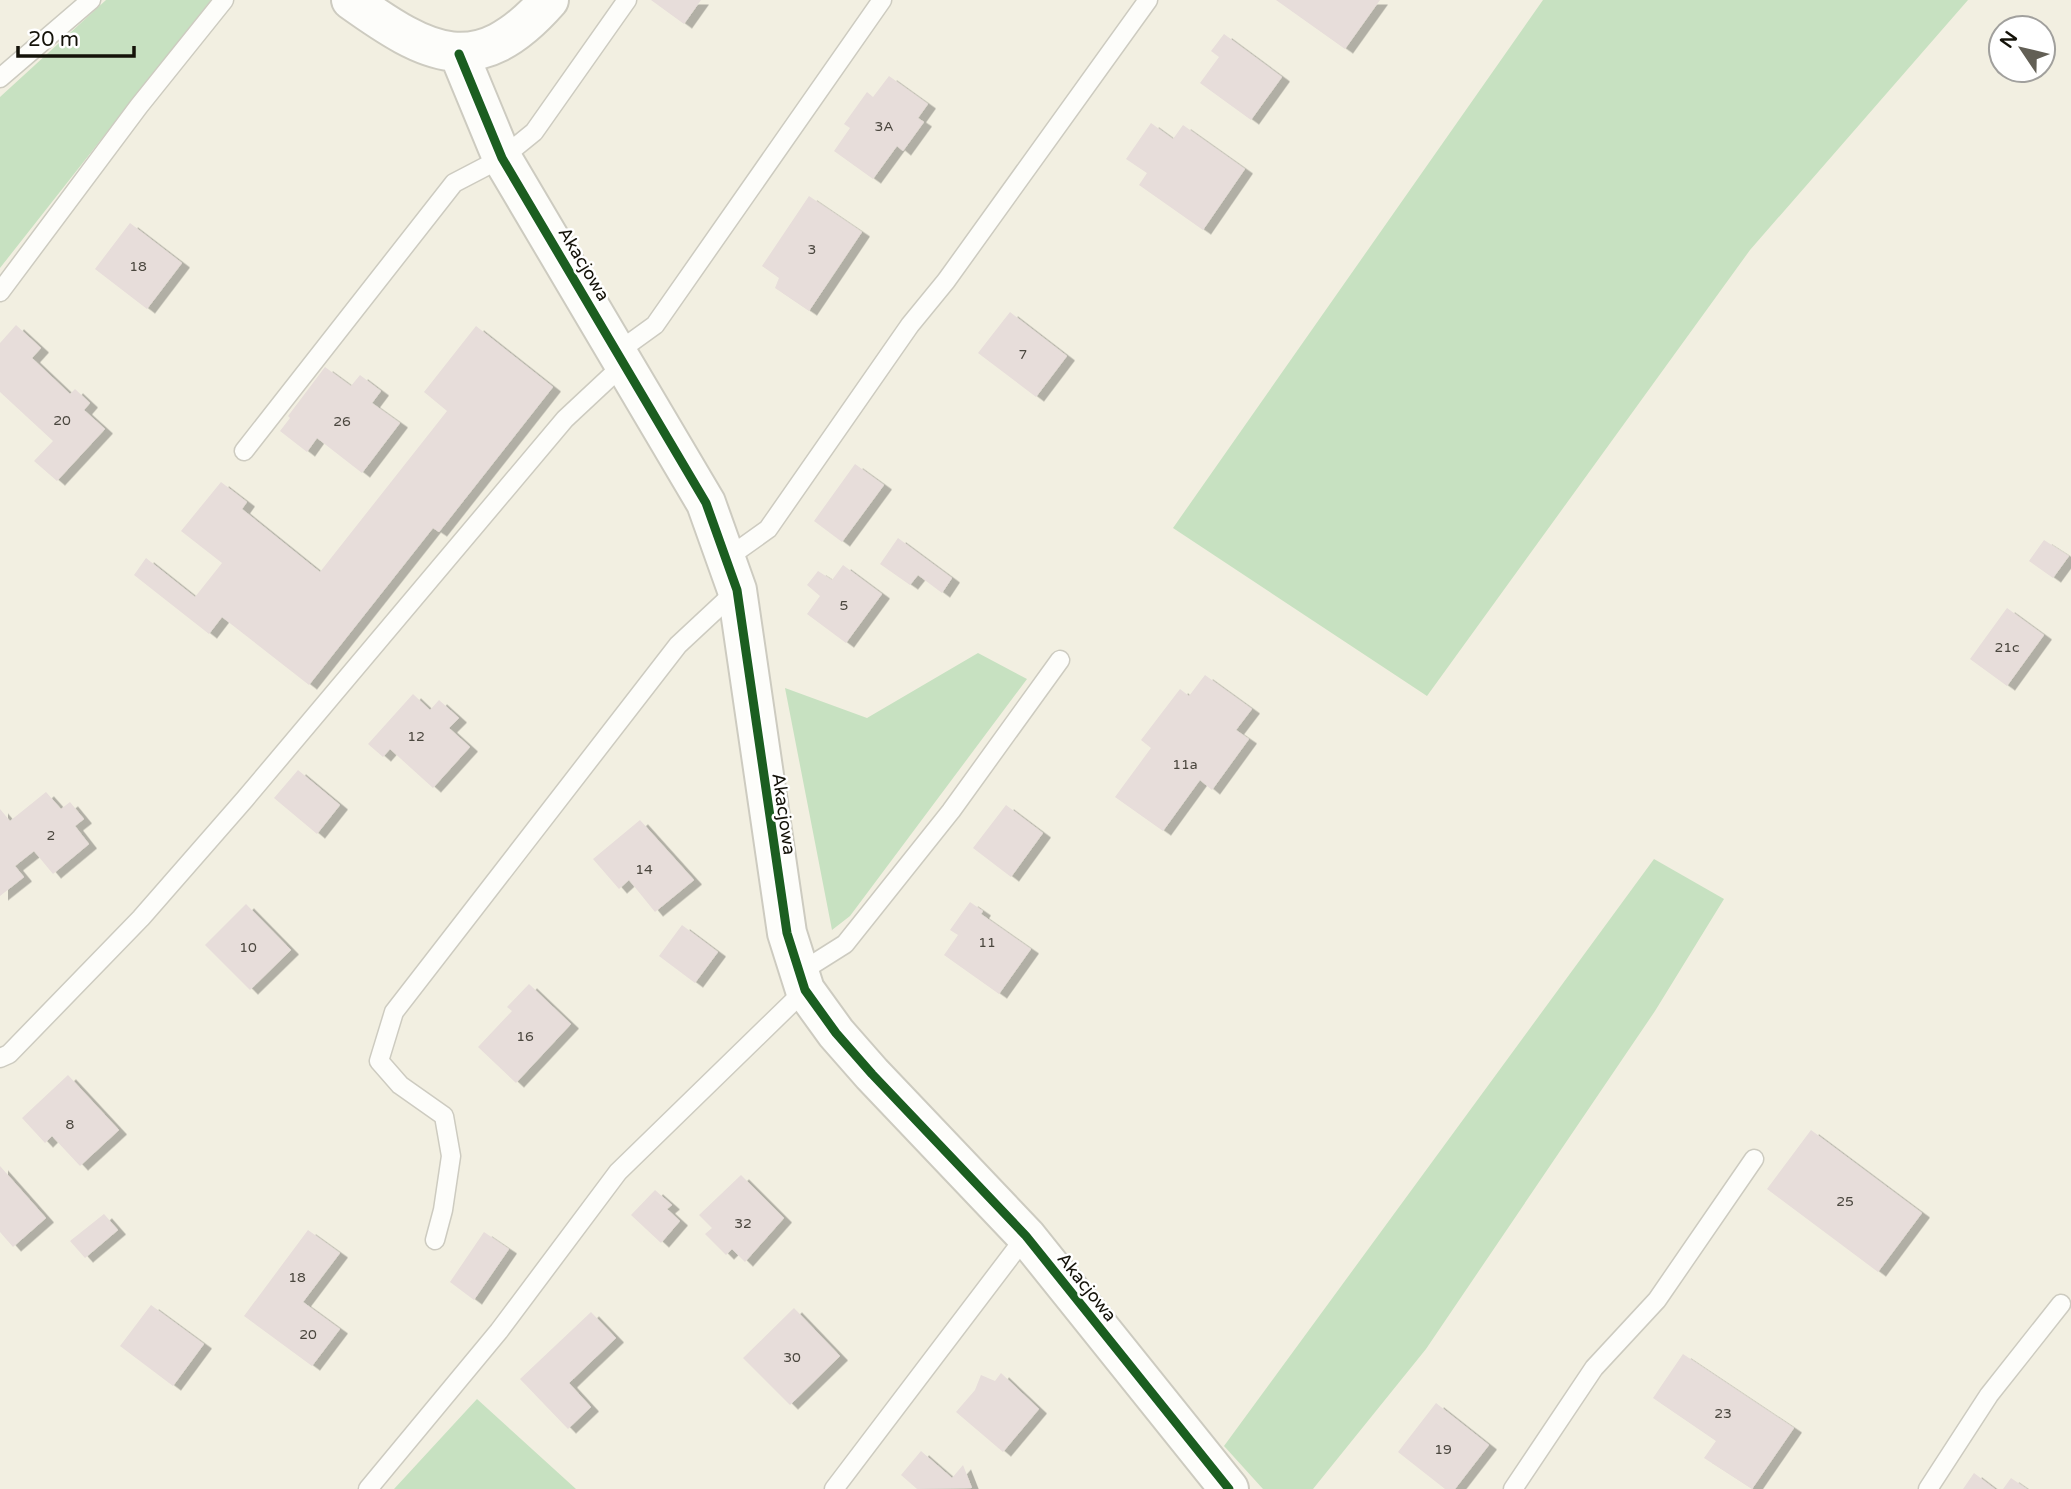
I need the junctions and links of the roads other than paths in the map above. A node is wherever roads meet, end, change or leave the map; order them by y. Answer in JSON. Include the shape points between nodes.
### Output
{"nodes":[{"id":1,"x":91,"y":0,"type":"edge"},
{"id":2,"x":225,"y":0,"type":"edge"},
{"id":3,"x":351,"y":0,"type":"edge"},
{"id":4,"x":549,"y":0,"type":"edge"},
{"id":5,"x":627,"y":0,"type":"edge"},
{"id":6,"x":882,"y":0,"type":"edge"},
{"id":7,"x":1148,"y":0,"type":"edge"},
{"id":8,"x":459,"y":54,"type":"junction"},
{"id":9,"x":0,"y":78,"type":"edge"},
{"id":10,"x":502,"y":158,"type":"junction"},
{"id":11,"x":0,"y":292,"type":"edge"},
{"id":12,"x":622,"y":357,"type":"junction"},
{"id":13,"x":244,"y":451,"type":"dead end"},
{"id":14,"x":732,"y":574,"type":"junction"},
{"id":15,"x":1060,"y":660,"type":"dead end"},
{"id":16,"x":802,"y":982,"type":"junction"},
{"id":17,"x":0,"y":1058,"type":"edge"},
{"id":18,"x":1754,"y":1159,"type":"dead end"},
{"id":19,"x":1026,"y":1236,"type":"junction"},
{"id":20,"x":435,"y":1240,"type":"dead end"},
{"id":21,"x":2061,"y":1304,"type":"dead end"},
{"id":22,"x":368,"y":1489,"type":"edge"},
{"id":23,"x":834,"y":1489,"type":"edge"},
{"id":24,"x":1229,"y":1489,"type":"edge"},
{"id":25,"x":1513,"y":1489,"type":"edge"},
{"id":26,"x":1928,"y":1489,"type":"edge"}],
"edges":[{"from":1,"to":9,"type":"lane"},
{"from":2,"to":11,"type":"lane"},
{"from":3,"to":8,"type":"street","via":[[424,47]]},
{"from":4,"to":8,"type":"street","via":[[507,41]]},
{"from":5,"to":10,"type":"lane","via":[[534,132]]},
{"from":6,"to":12,"type":"lane","via":[[655,325]]},
{"from":7,"to":14,"type":"lane"},
{"from":8,"to":10,"type":"street","name":"Akacjowa"},
{"from":10,"to":12,"type":"street","name":"Akacjowa"},
{"from":10,"to":13,"type":"lane","via":[[454,183]]},
{"from":12,"to":14,"type":"street","name":"Akacjowa","via":[[706,503]]},
{"from":12,"to":17,"type":"lane","via":[[141,918],[9,1054]]},
{"from":14,"to":16,"type":"street","name":"Akacjowa","via":[[786,933]]},
{"from":14,"to":20,"type":"lane","via":[[394,1012],[379,1061],[400,1085],[443,1116],[451,1156]]},
{"from":15,"to":16,"type":"lane","via":[[845,944]]},
{"from":16,"to":19,"type":"street","name":"Akacjowa","via":[[836,1033],[872,1074]]},
{"from":16,"to":22,"type":"lane","via":[[618,1172],[499,1331]]},
{"from":18,"to":25,"type":"lane","via":[[1657,1300],[1594,1368]]},
{"from":19,"to":23,"type":"lane"},
{"from":19,"to":24,"type":"street","name":"Akacjowa"},
{"from":21,"to":26,"type":"lane","via":[[1989,1395]]}]}
